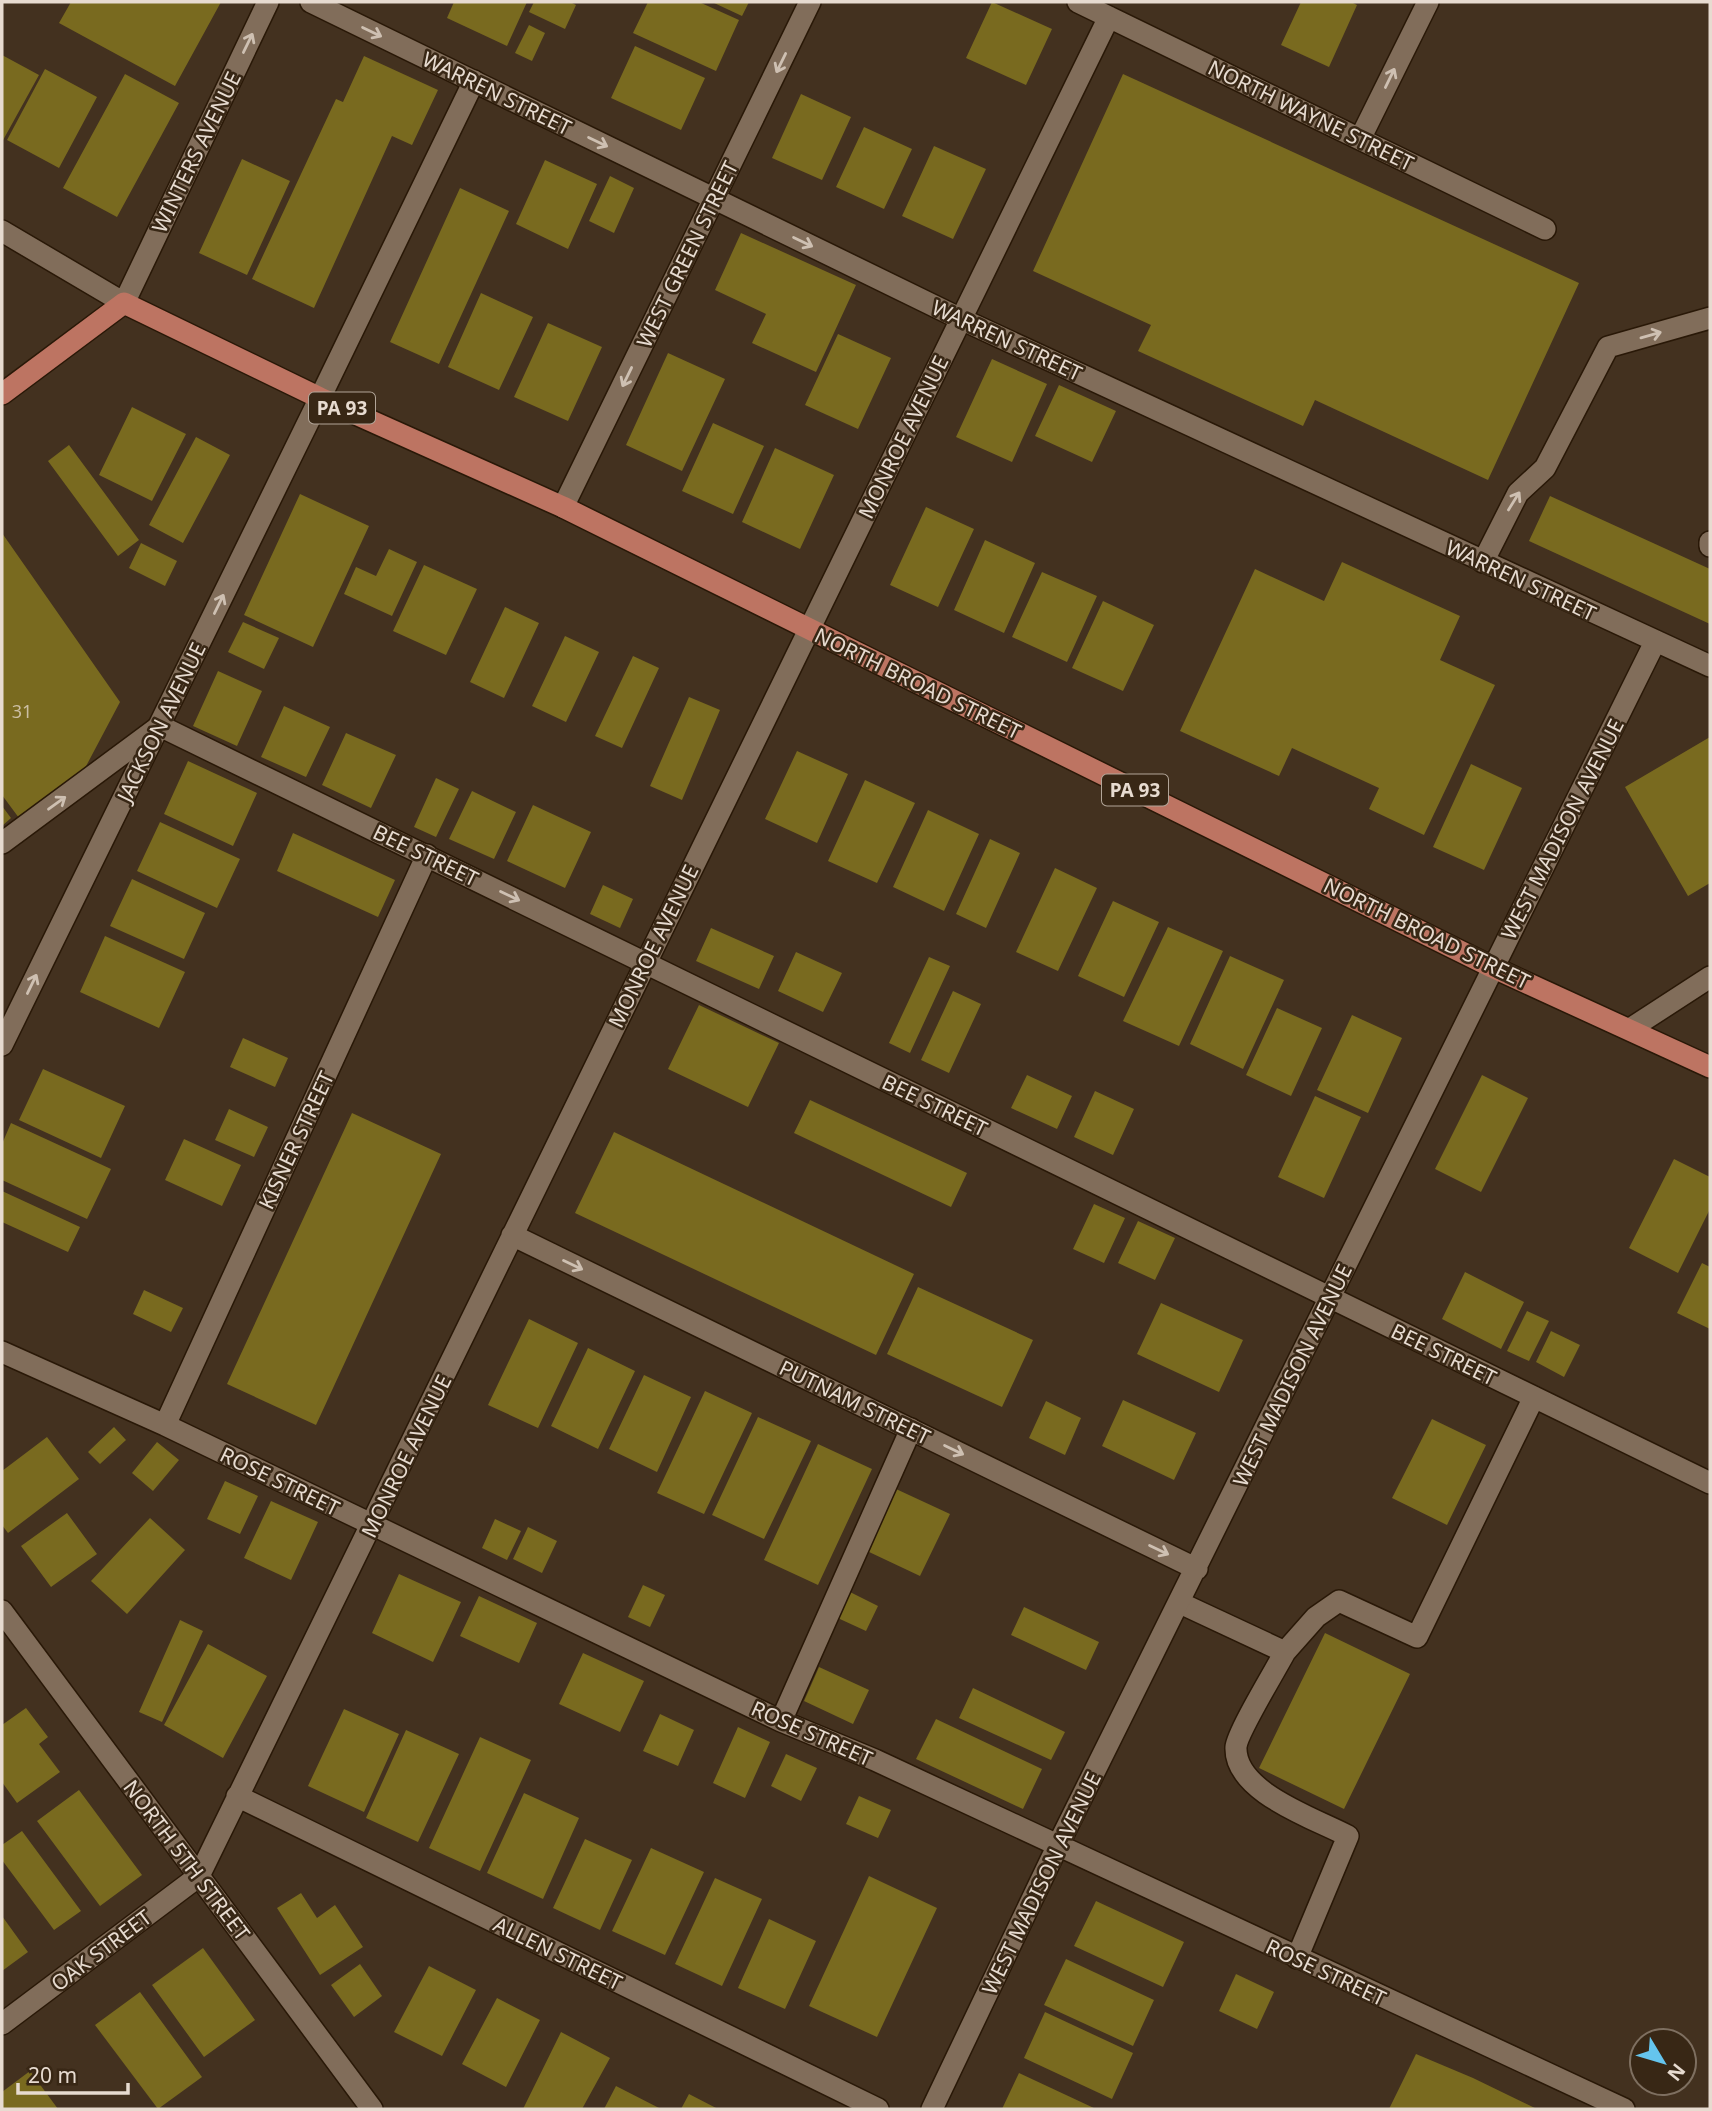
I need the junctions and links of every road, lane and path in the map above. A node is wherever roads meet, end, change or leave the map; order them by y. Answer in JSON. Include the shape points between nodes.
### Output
{"nodes":[{"id":1,"x":268,"y":2,"type":"edge"},
{"id":2,"x":311,"y":2,"type":"edge"},
{"id":3,"x":810,"y":2,"type":"edge"},
{"id":4,"x":1078,"y":2,"type":"edge"},
{"id":5,"x":1428,"y":2,"type":"edge"},
{"id":6,"x":1112,"y":9,"type":"edge"},
{"id":7,"x":474,"y":81,"type":"junction"},
{"id":8,"x":1360,"y":139,"type":"junction"},
{"id":9,"x":714,"y":199,"type":"junction"},
{"id":10,"x":1545,"y":229,"type":"dead end"},
{"id":11,"x":2,"y":231,"type":"edge"},
{"id":12,"x":124,"y":303,"type":"junction"},
{"id":13,"x":1710,"y":318,"type":"edge"},
{"id":14,"x":961,"y":319,"type":"junction"},
{"id":15,"x":2,"y":394,"type":"edge"},
{"id":16,"x":320,"y":398,"type":"junction"},
{"id":17,"x":563,"y":507,"type":"junction"},
{"id":18,"x":1483,"y":562,"type":"junction"},
{"id":19,"x":808,"y":629,"type":"junction"},
{"id":20,"x":1655,"y":642,"type":"junction"},
{"id":21,"x":1710,"y":666,"type":"edge"},
{"id":22,"x":160,"y":726,"type":"junction"},
{"id":23,"x":2,"y":843,"type":"edge"},
{"id":24,"x":426,"y":855,"type":"junction"},
{"id":25,"x":645,"y":964,"type":"junction"},
{"id":26,"x":1492,"y":967,"type":"junction"},
{"id":27,"x":1710,"y":977,"type":"edge"},
{"id":28,"x":1630,"y":1029,"type":"junction"},
{"id":29,"x":2,"y":1045,"type":"edge"},
{"id":30,"x":1710,"y":1067,"type":"edge"},
{"id":31,"x":512,"y":1235,"type":"junction"},
{"id":32,"x":1330,"y":1298,"type":"junction"},
{"id":33,"x":2,"y":1352,"type":"edge"},
{"id":34,"x":1534,"y":1397,"type":"junction"},
{"id":35,"x":165,"y":1425,"type":"junction"},
{"id":36,"x":911,"y":1429,"type":"junction"},
{"id":37,"x":1710,"y":1483,"type":"edge"},
{"id":38,"x":372,"y":1527,"type":"junction"},
{"id":39,"x":1197,"y":1569,"type":"junction"},
{"id":40,"x":1180,"y":1602,"type":"junction"},
{"id":41,"x":5,"y":1620,"type":"edge"},
{"id":42,"x":1285,"y":1652,"type":"junction"},
{"id":43,"x":780,"y":1721,"type":"junction"},
{"id":44,"x":237,"y":1796,"type":"junction"},
{"id":45,"x":1057,"y":1847,"type":"junction"},
{"id":46,"x":199,"y":1876,"type":"junction"},
{"id":47,"x":1297,"y":1958,"type":"junction"},
{"id":48,"x":2,"y":2024,"type":"edge"},
{"id":49,"x":372,"y":2109,"type":"edge"},
{"id":50,"x":878,"y":2109,"type":"edge"},
{"id":51,"x":932,"y":2109,"type":"edge"},
{"id":52,"x":1624,"y":2109,"type":"edge"}],
"edges":[{"from":12,"to":1,"type":"street","name":"WINTERS AVENUE","one_way":true},
{"from":2,"to":7,"type":"street","name":"WARREN STREET","one_way":true},
{"from":3,"to":9,"type":"street","name":"WEST GREEN STREET","one_way":true},
{"from":4,"to":6,"type":"street","name":"NORTH WAYNE STREET"},
{"from":8,"to":5,"type":"street","one_way":true},
{"from":6,"to":8,"type":"street","name":"NORTH WAYNE STREET"},
{"from":6,"to":14,"type":"street","name":"MONROE AVENUE"},
{"from":7,"to":9,"type":"street","name":"WARREN STREET","one_way":true},
{"from":7,"to":16,"type":"street","name":"JACKSON AVENUE"},
{"from":8,"to":10,"type":"street","name":"NORTH WAYNE STREET"},
{"from":9,"to":14,"type":"street","name":"WARREN STREET","one_way":true},
{"from":9,"to":17,"type":"street","name":"WEST GREEN STREET","one_way":true},
{"from":11,"to":12,"type":"street"},
{"from":12,"to":15,"type":"highway"},
{"from":12,"to":16,"type":"highway","name":"NORTH BROAD STREET","number":"PA 93"},
{"from":18,"to":13,"type":"street","one_way":true,"via":[[1518,493],[1545,468],[1608,347]]},
{"from":14,"to":18,"type":"street","name":"WARREN STREET"},
{"from":14,"to":19,"type":"street","name":"MONROE AVENUE"},
{"from":16,"to":17,"type":"highway","name":"NORTH BROAD STREET","number":"PA 93"},
{"from":22,"to":16,"type":"street","name":"JACKSON AVENUE","one_way":true},
{"from":17,"to":19,"type":"highway","name":"NORTH BROAD STREET","number":"PA 93"},
{"from":18,"to":20,"type":"street","name":"WARREN STREET"},
{"from":19,"to":25,"type":"street","name":"MONROE AVENUE"},
{"from":19,"to":26,"type":"highway","name":"NORTH BROAD STREET","number":"PA 93"},
{"from":20,"to":21,"type":"street","name":"WARREN STREET"},
{"from":20,"to":26,"type":"street","name":"WEST MADISON AVENUE"},
{"from":23,"to":22,"type":"street","one_way":true},
{"from":22,"to":24,"type":"street","name":"BEE STREET"},
{"from":29,"to":22,"type":"street","name":"JACKSON AVENUE","one_way":true},
{"from":24,"to":25,"type":"street","name":"BEE STREET","one_way":true},
{"from":24,"to":35,"type":"street","name":"KISNER STREET"},
{"from":25,"to":31,"type":"street","name":"MONROE AVENUE"},
{"from":25,"to":32,"type":"street","name":"BEE STREET"},
{"from":26,"to":28,"type":"highway","name":"NORTH BROAD STREET","number":"PA 93"},
{"from":26,"to":32,"type":"street","name":"WEST MADISON AVENUE"},
{"from":27,"to":28,"type":"street"},
{"from":28,"to":30,"type":"highway","name":"NORTH BROAD STREET","number":"PA 93"},
{"from":31,"to":36,"type":"street","name":"PUTNAM STREET","one_way":true},
{"from":31,"to":38,"type":"street","name":"MONROE AVENUE"},
{"from":32,"to":34,"type":"street","name":"BEE STREET"},
{"from":32,"to":39,"type":"street","name":"WEST MADISON AVENUE"},
{"from":33,"to":35,"type":"street","name":"ROSE STREET"},
{"from":34,"to":37,"type":"street","name":"BEE STREET"},
{"from":34,"to":42,"type":"street","via":[[1417,1637],[1339,1601],[1316,1617]]},
{"from":35,"to":38,"type":"street","name":"ROSE STREET"},
{"from":36,"to":39,"type":"street","name":"PUTNAM STREET","one_way":true},
{"from":36,"to":43,"type":"street"},
{"from":38,"to":43,"type":"street","name":"ROSE STREET"},
{"from":38,"to":44,"type":"street","name":"MONROE AVENUE"},
{"from":39,"to":40,"type":"street","name":"WEST MADISON AVENUE"},
{"from":40,"to":42,"type":"street"},
{"from":40,"to":45,"type":"street","name":"WEST MADISON AVENUE"},
{"from":41,"to":46,"type":"street","name":"NORTH 5TH STREET"},
{"from":42,"to":47,"type":"street","via":[[1236,1745],[1240,1771],[1258,1789],[1348,1836]]},
{"from":43,"to":45,"type":"street","name":"ROSE STREET","via":[[875,1760]]},
{"from":44,"to":46,"type":"street","name":"MONROE AVENUE"},
{"from":44,"to":50,"type":"street","name":"ALLEN STREET"},
{"from":45,"to":47,"type":"street","name":"ROSE STREET"},
{"from":45,"to":51,"type":"street","name":"WEST MADISON AVENUE"},
{"from":46,"to":48,"type":"street","name":"OAK STREET"},
{"from":46,"to":49,"type":"street","name":"NORTH 5TH STREET"},
{"from":47,"to":52,"type":"street","name":"ROSE STREET"}]}
